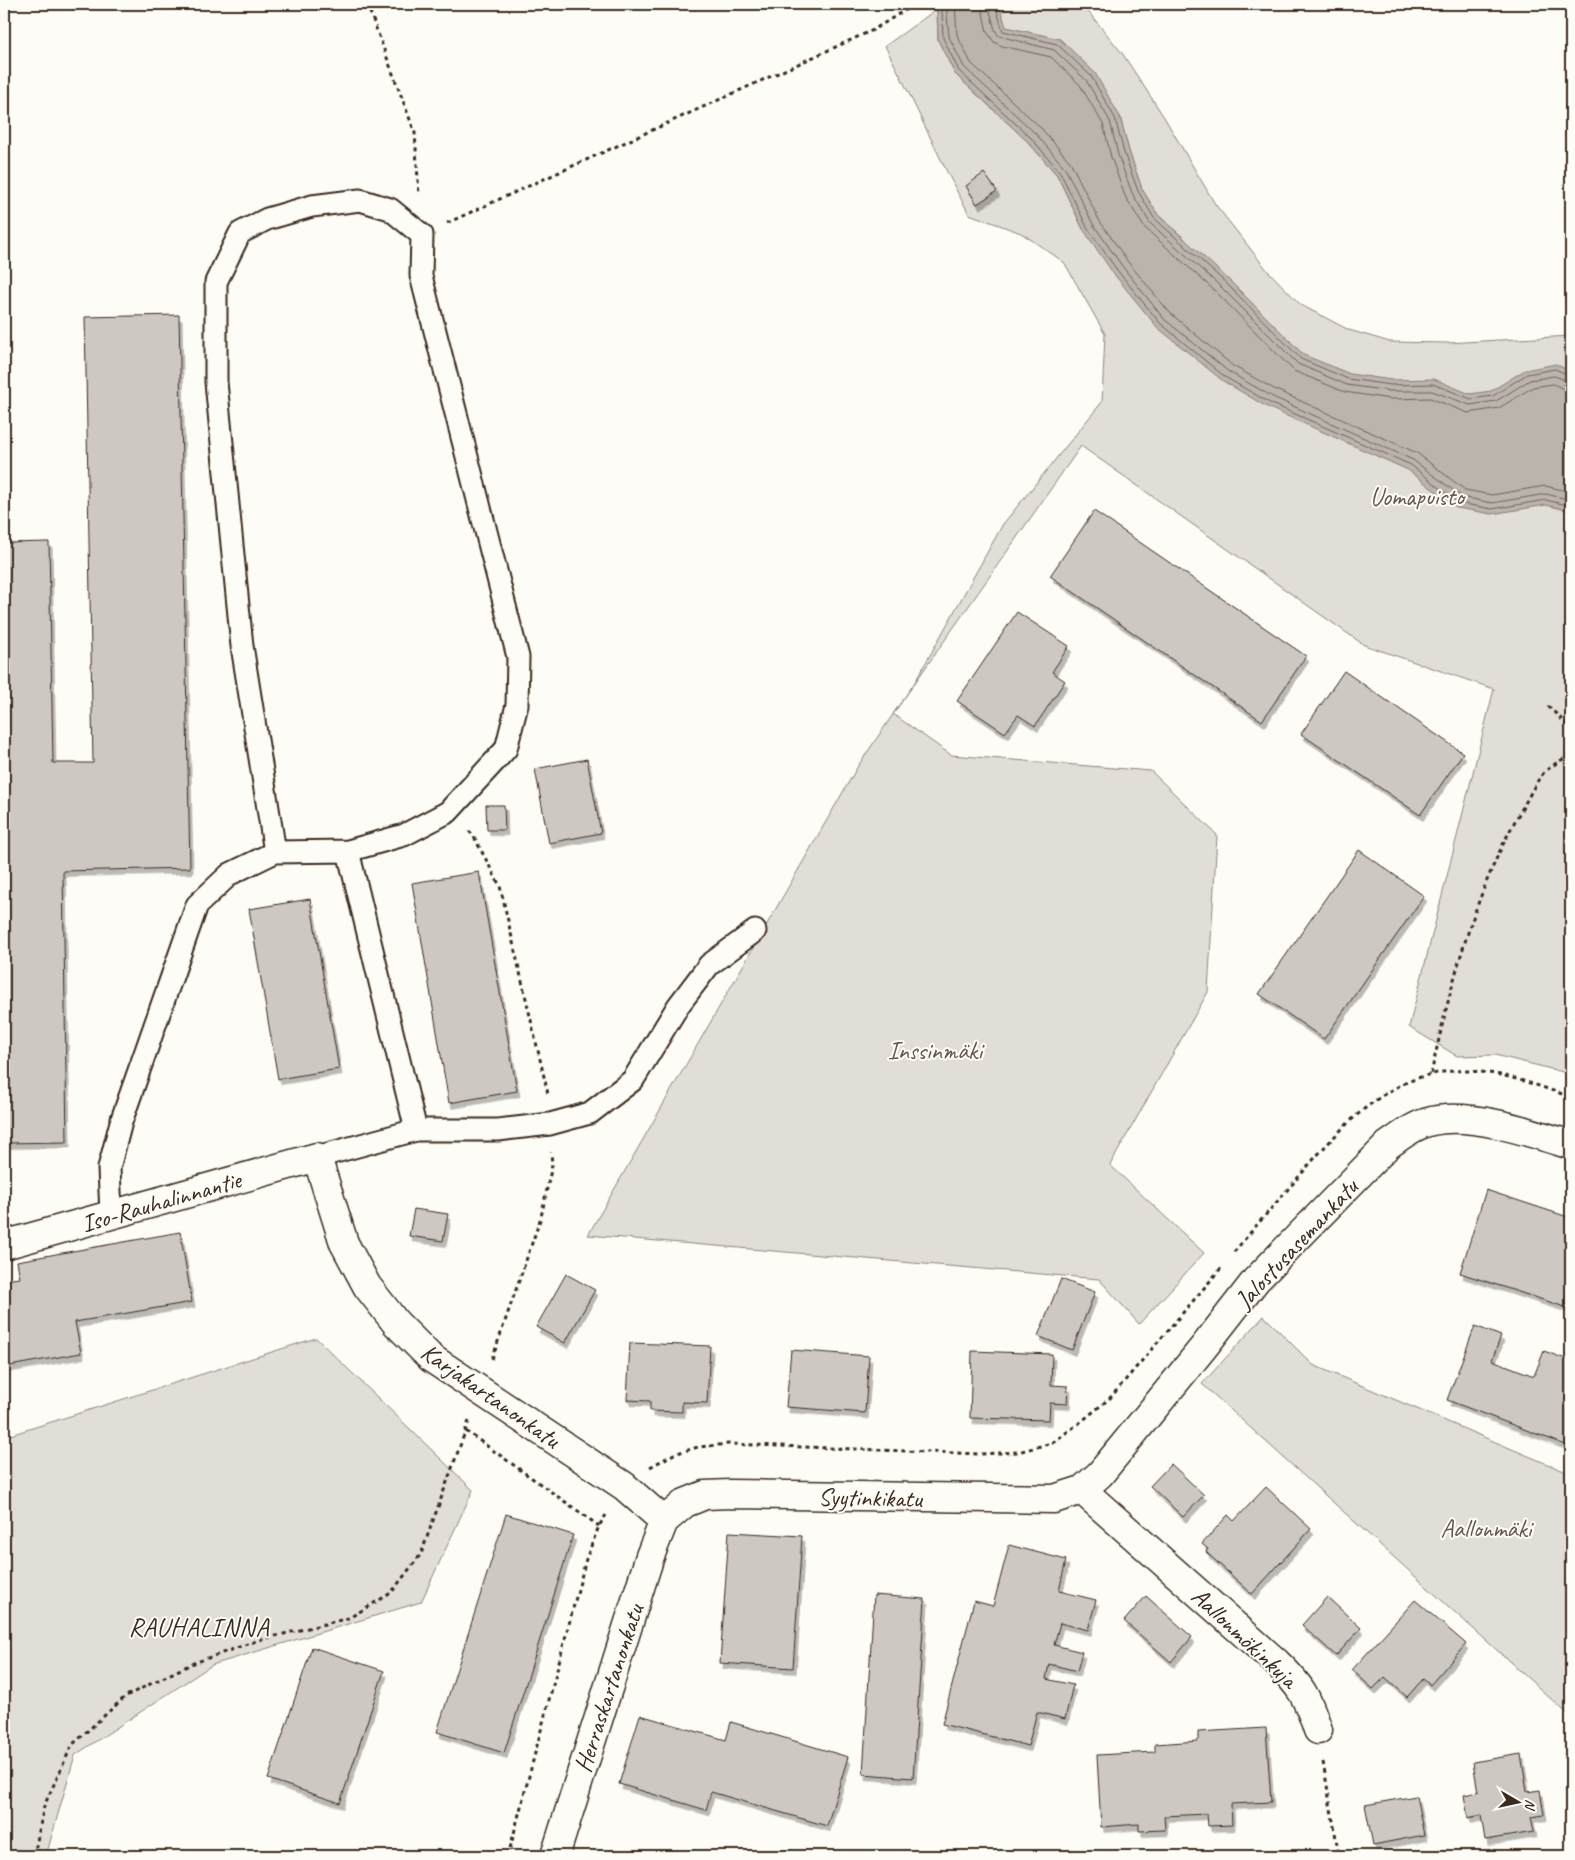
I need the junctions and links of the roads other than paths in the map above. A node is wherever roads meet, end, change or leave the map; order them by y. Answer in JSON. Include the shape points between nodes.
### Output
{"nodes":[{"id":1,"x":348,"y":851,"type":"junction"},
{"id":2,"x":275,"y":852,"type":"junction"},
{"id":3,"x":755,"y":931,"type":"dead end"},
{"id":4,"x":416,"y":1130,"type":"junction"},
{"id":5,"x":1571,"y":1145,"type":"edge"},
{"id":6,"x":317,"y":1157,"type":"junction"},
{"id":7,"x":112,"y":1215,"type":"junction"},
{"id":8,"x":4,"y":1245,"type":"edge"},
{"id":9,"x":1082,"y":1490,"type":"junction"},
{"id":10,"x":664,"y":1521,"type":"junction"},
{"id":11,"x":1318,"y":1730,"type":"road end"},
{"id":12,"x":555,"y":1856,"type":"edge"}],
"edges":[{"from":1,"to":2,"type":"lane"},
{"from":1,"to":2,"type":"lane","via":[[404,835],[448,812],[506,749],[517,705],[518,657],[421,276],[422,235],[390,209],[360,200],[312,206],[267,219],[240,234],[216,282],[216,382],[242,646]]},
{"from":1,"to":4,"type":"lane"},
{"from":2,"to":7,"type":"lane","via":[[230,874],[197,905],[108,1168]]},
{"from":3,"to":4,"type":"lane","via":[[709,965],[678,1006],[633,1080],[590,1113],[550,1124],[498,1130]]},
{"from":4,"to":6,"type":"lane"},
{"from":5,"to":9,"type":"street","name":"Jalostusasemankatu","via":[[1459,1118],[1431,1121],[1388,1145],[1256,1280],[1100,1474]]},
{"from":6,"to":7,"type":"street","name":"Iso-Rauhalinnantie"},
{"from":6,"to":10,"type":"street","name":"Karjakartanonkatu","via":[[344,1243],[367,1286],[396,1323],[431,1358],[624,1486]]},
{"from":7,"to":8,"type":"street","name":"Iso-Rauhalinnantie"},
{"from":9,"to":10,"type":"street","name":"Syytinkikatu","via":[[1054,1500],[704,1495],[685,1503]]},
{"from":9,"to":11,"type":"street","name":"Aallonmökinkuja","via":[[1298,1683]]},
{"from":10,"to":12,"type":"street","name":"Herraskartanonkatu"}]}
